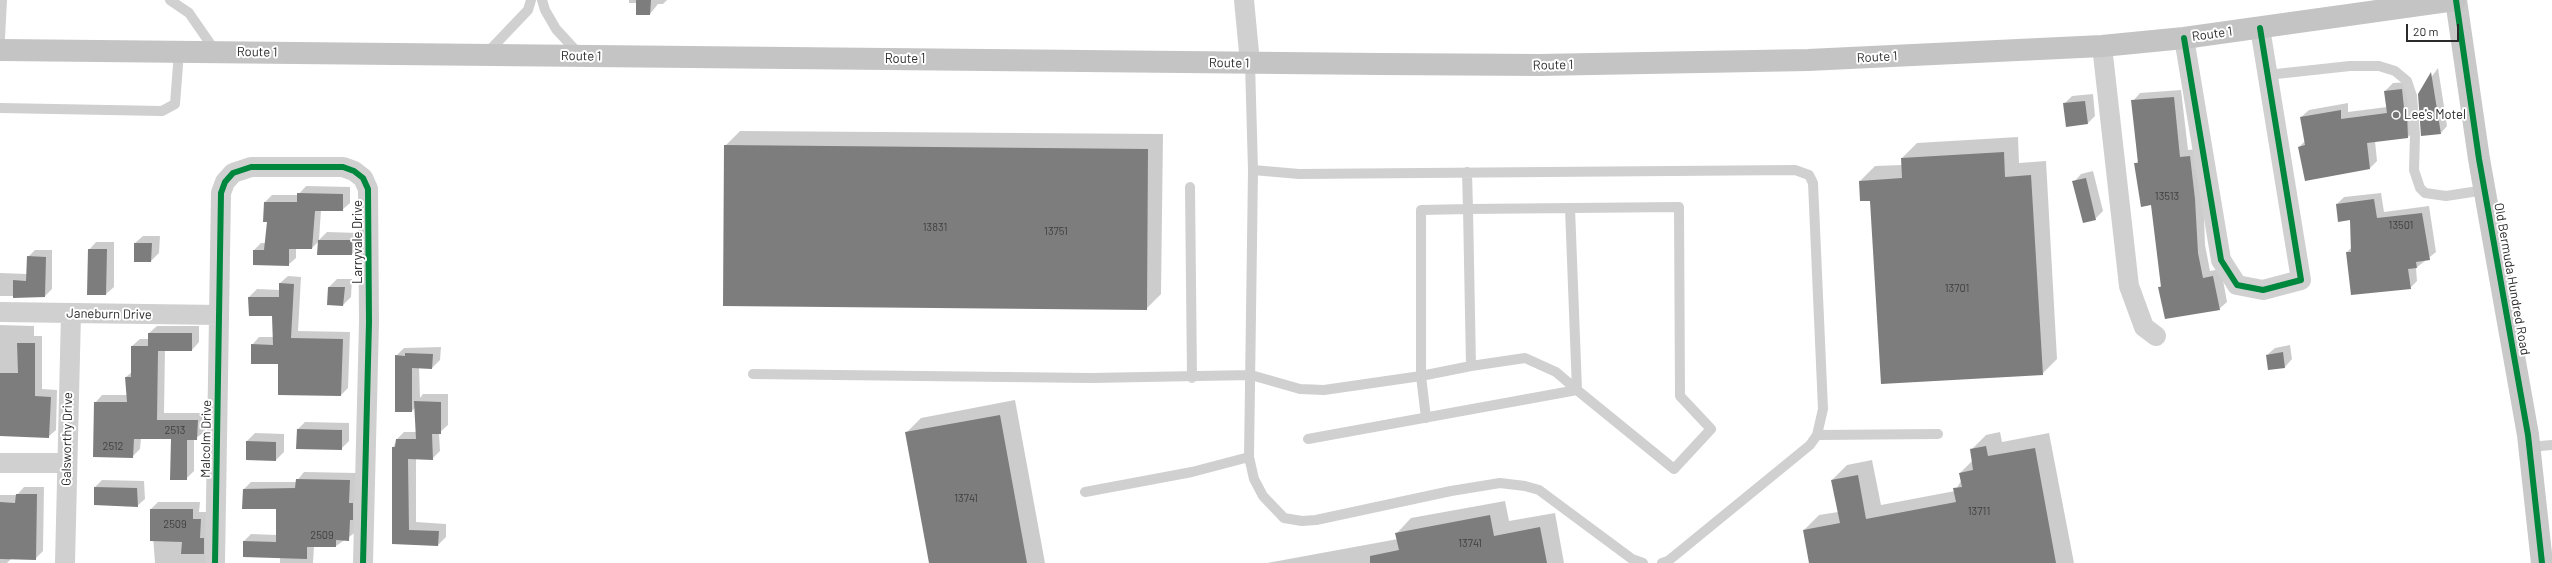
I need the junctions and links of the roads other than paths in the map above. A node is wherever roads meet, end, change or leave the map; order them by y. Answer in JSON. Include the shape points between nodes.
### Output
{"nodes":[{"id":1,"x":2,"y":0,"type":"edge"},
{"id":2,"x":170,"y":0,"type":"edge"},
{"id":3,"x":531,"y":0,"type":"edge"},
{"id":4,"x":542,"y":0,"type":"edge"},
{"id":5,"x":1244,"y":0,"type":"edge"},
{"id":6,"x":2455,"y":0,"type":"edge"},
{"id":7,"x":2395,"y":4,"type":"edge"},
{"id":8,"x":2260,"y":28,"type":"junction"},
{"id":9,"x":0,"y":38,"type":"edge"},
{"id":10,"x":2184,"y":38,"type":"junction"},
{"id":11,"x":2102,"y":46,"type":"junction"},
{"id":12,"x":0,"y":50,"type":"edge"},
{"id":13,"x":179,"y":52,"type":"junction"},
{"id":14,"x":216,"y":52,"type":"junction"},
{"id":15,"x":486,"y":54,"type":"junction"},
{"id":16,"x":580,"y":56,"type":"junction"},
{"id":17,"x":1250,"y":63,"type":"junction"},
{"id":18,"x":2267,"y":75,"type":"junction"},
{"id":19,"x":0,"y":108,"type":"edge"},
{"id":20,"x":1253,"y":170,"type":"junction"},
{"id":21,"x":1467,"y":172,"type":"junction"},
{"id":22,"x":1190,"y":187,"type":"dead end"},
{"id":23,"x":2485,"y":190,"type":"junction"},
{"id":24,"x":1570,"y":208,"type":"junction"},
{"id":25,"x":1468,"y":209,"type":"junction"},
{"id":26,"x":0,"y":312,"type":"edge"},
{"id":27,"x":71,"y":314,"type":"junction"},
{"id":28,"x":219,"y":315,"type":"junction"},
{"id":29,"x":2156,"y":336,"type":"dead end"},
{"id":30,"x":1471,"y":366,"type":"junction"},
{"id":31,"x":753,"y":374,"type":"dead end"},
{"id":32,"x":1251,"y":375,"type":"junction"},
{"id":33,"x":1420,"y":376,"type":"junction"},
{"id":34,"x":1192,"y":378,"type":"junction"},
{"id":35,"x":1577,"y":390,"type":"junction"},
{"id":36,"x":1426,"y":418,"type":"junction"},
{"id":37,"x":1938,"y":434,"type":"dead end"},
{"id":38,"x":1817,"y":435,"type":"junction"},
{"id":39,"x":1308,"y":439,"type":"dead end"},
{"id":40,"x":2552,"y":445,"type":"edge"},
{"id":41,"x":2530,"y":447,"type":"junction"},
{"id":42,"x":1250,"y":457,"type":"junction"},
{"id":43,"x":0,"y":463,"type":"edge"},
{"id":44,"x":67,"y":463,"type":"junction"},
{"id":45,"x":1085,"y":492,"type":"dead end"},
{"id":46,"x":2546,"y":558,"type":"edge"},
{"id":47,"x":65,"y":563,"type":"edge"},
{"id":48,"x":215,"y":563,"type":"edge"},
{"id":49,"x":363,"y":563,"type":"edge"},
{"id":50,"x":1643,"y":563,"type":"edge"},
{"id":51,"x":1662,"y":563,"type":"edge"}],
"edges":[{"from":1,"to":9,"type":"lane"},
{"from":2,"to":14,"type":"lane","via":[[189,13]]},
{"from":3,"to":15,"type":"lane","via":[[528,10]]},
{"from":4,"to":16,"type":"lane","via":[[544,10],[556,29]]},
{"from":5,"to":17,"type":"street"},
{"from":6,"to":7,"type":"main road","name":"Route 1"},
{"from":6,"to":23,"type":"street","name":"Old Bermuda Hundred Road"},
{"from":7,"to":8,"type":"main road","name":"Route 1"},
{"from":8,"to":10,"type":"main road","name":"Route 1"},
{"from":8,"to":18,"type":"street"},
{"from":10,"to":11,"type":"main road","name":"Route 1"},
{"from":10,"to":18,"type":"street","via":[[2221,260],[2237,285],[2263,290],[2300,280]]},
{"from":11,"to":17,"type":"main road","name":"Route 1","via":[[1808,60],[1539,65]]},
{"from":11,"to":29,"type":"street","via":[[2129,286],[2144,327]]},
{"from":12,"to":13,"type":"main road","name":"Route 1"},
{"from":13,"to":14,"type":"main road","name":"Route 1"},
{"from":13,"to":19,"type":"lane","via":[[175,104],[162,111]]},
{"from":14,"to":15,"type":"main road","name":"Route 1"},
{"from":15,"to":16,"type":"main road","name":"Route 1"},
{"from":16,"to":17,"type":"main road","name":"Route 1"},
{"from":17,"to":20,"type":"lane"},
{"from":18,"to":23,"type":"lane","via":[[2350,66],[2380,66],[2395,71],[2407,81],[2412,96],[2414,170],[2420,188],[2425,193],[2446,196]]},
{"from":20,"to":21,"type":"lane","via":[[1299,174]]},
{"from":20,"to":32,"type":"lane"},
{"from":21,"to":25,"type":"lane"},
{"from":21,"to":38,"type":"lane","via":[[1795,170],[1809,175],[1813,183],[1823,409]]},
{"from":22,"to":34,"type":"lane"},
{"from":23,"to":41,"type":"street","name":"Old Bermuda Hundred Road"},
{"from":24,"to":25,"type":"lane"},
{"from":24,"to":35,"type":"lane"},
{"from":24,"to":35,"type":"lane","via":[[1679,207],[1680,396],[1711,429],[1674,469]]},
{"from":25,"to":30,"type":"lane"},
{"from":25,"to":33,"type":"lane","via":[[1421,210]]},
{"from":26,"to":27,"type":"street","name":"Janeburn Drive"},
{"from":27,"to":28,"type":"street","name":"Janeburn Drive"},
{"from":27,"to":44,"type":"street","name":"Galsworthy Drive"},
{"from":28,"to":48,"type":"street","name":"Malcolm Drive"},
{"from":28,"to":49,"type":"street","name":"Larryvale Drive","via":[[221,193],[225,182],[233,173],[251,167],[343,167],[354,171],[362,178],[370,198]]},
{"from":30,"to":33,"type":"lane"},
{"from":30,"to":35,"type":"lane","via":[[1525,358],[1556,372]]},
{"from":31,"to":34,"type":"lane"},
{"from":32,"to":33,"type":"lane","via":[[1300,389],[1324,390]]},
{"from":32,"to":34,"type":"lane"},
{"from":32,"to":42,"type":"lane"},
{"from":33,"to":36,"type":"lane"},
{"from":35,"to":36,"type":"lane"},
{"from":36,"to":39,"type":"lane"},
{"from":37,"to":38,"type":"lane"},
{"from":38,"to":51,"type":"lane","via":[[1810,445],[1668,561]]},
{"from":40,"to":41,"type":"lane"},
{"from":41,"to":46,"type":"street","name":"Old Bermuda Hundred Road"},
{"from":42,"to":45,"type":"lane","via":[[1192,472]]},
{"from":42,"to":50,"type":"lane","via":[[1254,479],[1263,496],[1284,518],[1316,520],[1500,483],[1525,486],[1539,490],[1632,559]]},
{"from":43,"to":44,"type":"street"},
{"from":44,"to":47,"type":"street","name":"Galsworthy Drive"}]}
